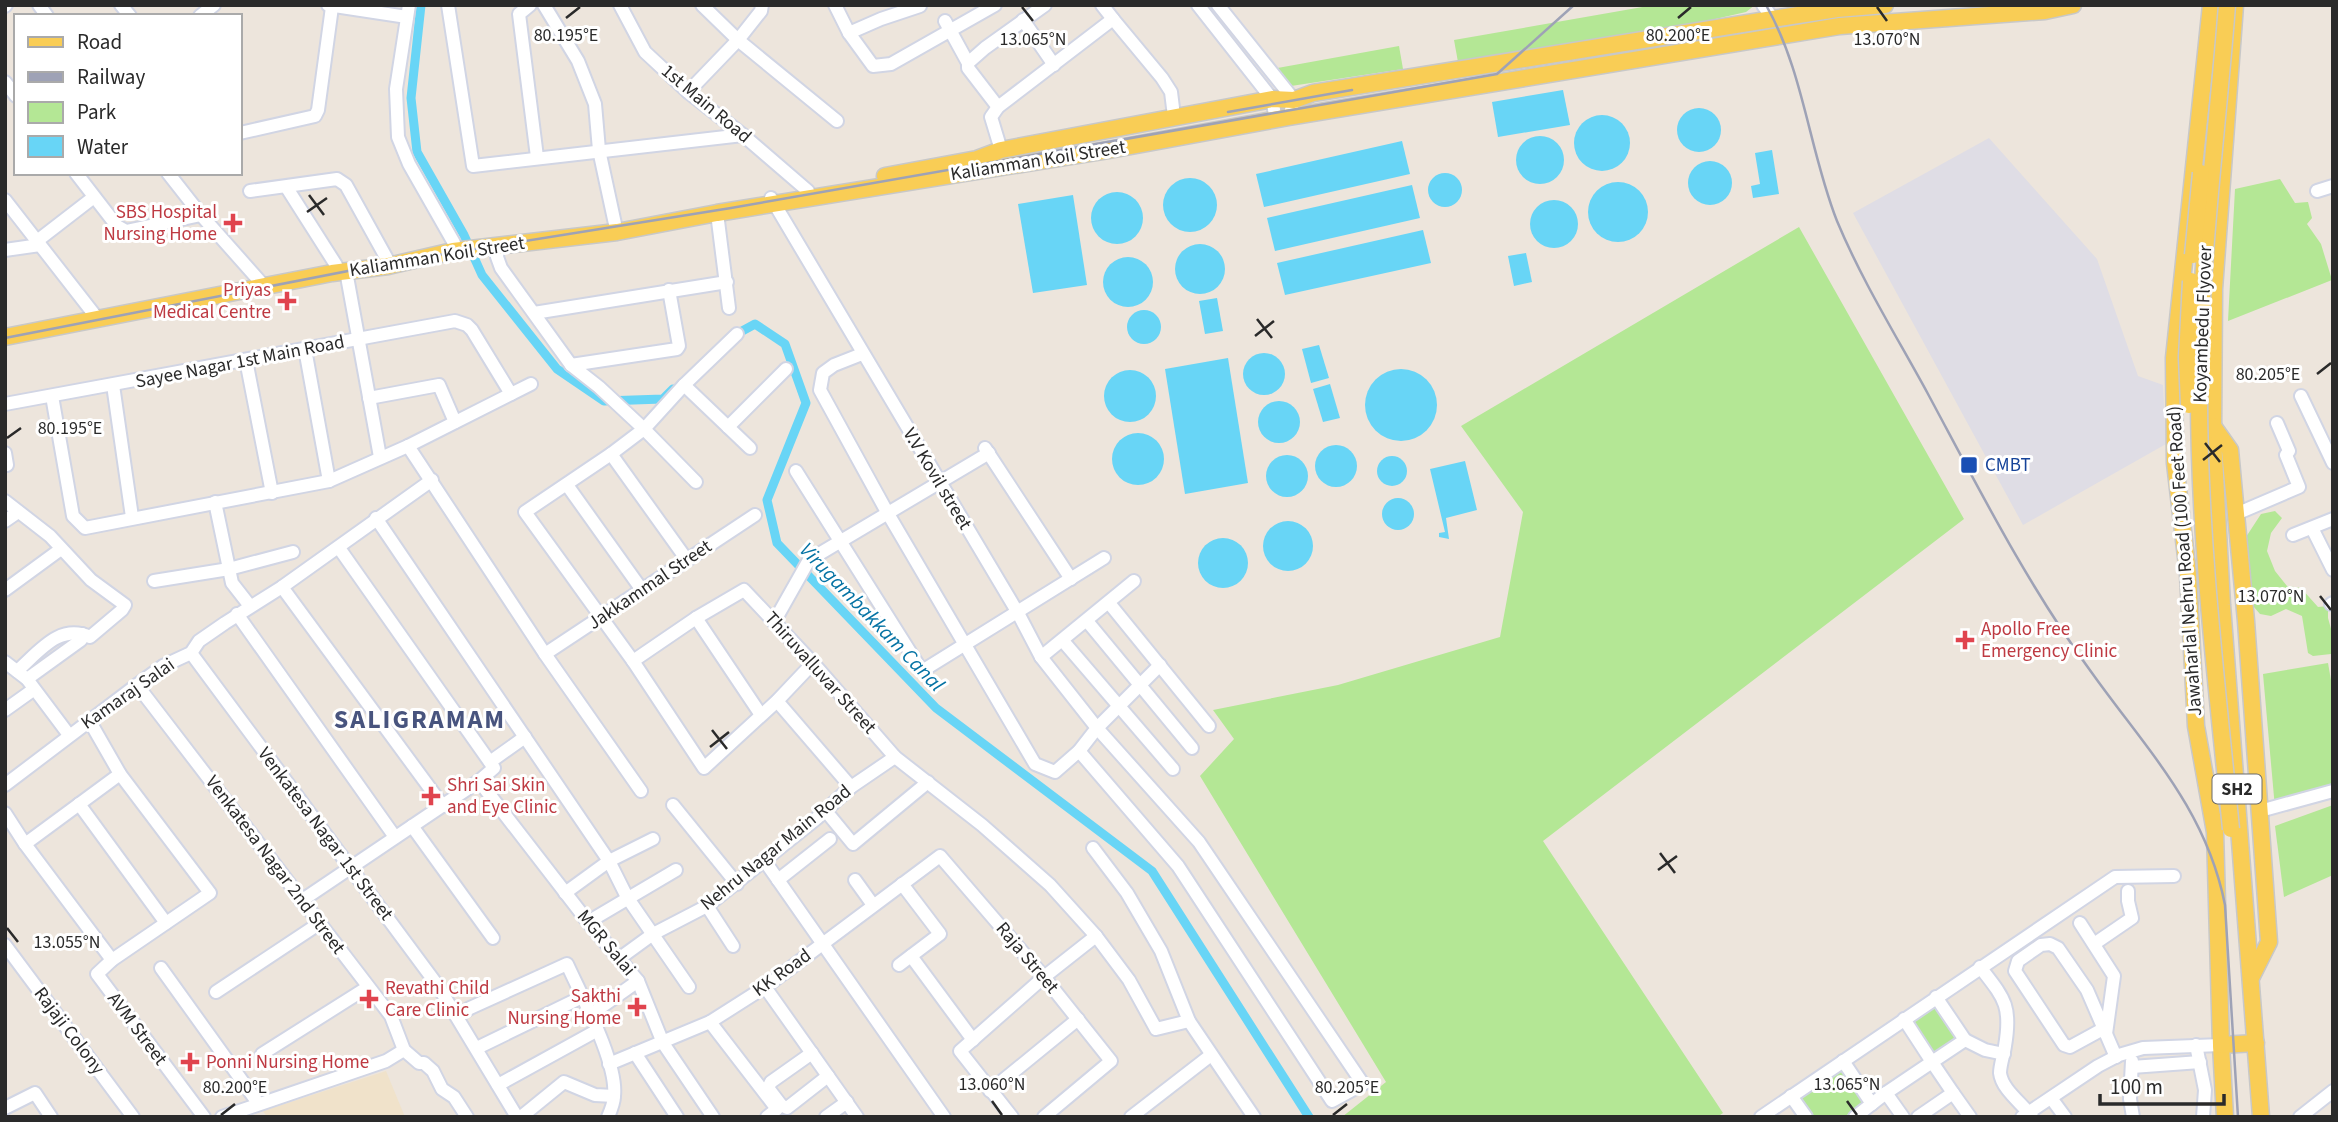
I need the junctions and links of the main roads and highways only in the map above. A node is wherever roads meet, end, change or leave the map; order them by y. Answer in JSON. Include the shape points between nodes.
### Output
{"nodes":[{"id":1,"x":1885,"y":5,"type":"edge"},
{"id":2,"x":2073,"y":5,"type":"edge"},
{"id":3,"x":2227,"y":5,"type":"edge"},
{"id":4,"x":2235,"y":5,"type":"edge"},
{"id":5,"x":2211,"y":8,"type":"edge"},
{"id":6,"x":1782,"y":14,"type":"edge"},
{"id":7,"x":774,"y":201,"type":"junction"},
{"id":8,"x":561,"y":235,"type":"junction"},
{"id":9,"x":2187,"y":236,"type":"junction"},
{"id":10,"x":2218,"y":241,"type":"junction"},
{"id":11,"x":459,"y":245,"type":"junction"},
{"id":12,"x":341,"y":268,"type":"junction"},
{"id":13,"x":94,"y":315,"type":"junction"},
{"id":14,"x":5,"y":330,"type":"edge"},
{"id":15,"x":5,"y":337,"type":"edge"},
{"id":16,"x":2213,"y":426,"type":"junction"},
{"id":17,"x":2213,"y":460,"type":"junction"},
{"id":18,"x":2175,"y":463,"type":"junction"},
{"id":19,"x":2221,"y":598,"type":"junction"},
{"id":20,"x":2188,"y":603,"type":"junction"},
{"id":21,"x":2222,"y":831,"type":"junction"},
{"id":22,"x":2242,"y":849,"type":"junction"},
{"id":23,"x":2251,"y":978,"type":"junction"},
{"id":24,"x":2256,"y":1042,"type":"junction"},
{"id":25,"x":2221,"y":1045,"type":"junction"},
{"id":26,"x":2225,"y":1117,"type":"edge"},
{"id":27,"x":2262,"y":1117,"type":"edge"}],
"edges":[{"from":1,"to":6,"type":"main road","name":"Kaliamman Koil Street"},
{"from":2,"to":7,"type":"main road","name":"Kaliamman Koil Street","via":[[1840,26]]},
{"from":3,"to":21,"type":"main road","name":"Koyambedu Flyover","bridge":true,"via":[[2201,293],[2199,394]]},
{"from":4,"to":10,"type":"main road","name":"Jawaharlal Nehru Road (100 Feet Road)","number":"SH2"},
{"from":5,"to":9,"type":"main road","name":"Jawaharlal Nehru Road (100 Feet Road)","number":"SH2"},
{"from":5,"to":21,"type":"main road","name":"Koyambedu Flyover","bridge":true,"via":[[2187,358],[2204,648]]},
{"from":6,"to":7,"type":"main road","name":"Kaliamman Koil Street","via":[[1313,93],[1294,100],[1272,99],[1174,116]]},
{"from":7,"to":8,"type":"main road","name":"Kaliamman Koil Street"},
{"from":7,"to":8,"type":"main road","name":"Kaliamman Koil Street","via":[[617,232]]},
{"from":8,"to":11,"type":"main road","name":"Kaliamman Koil Street"},
{"from":9,"to":10,"type":"main road"},
{"from":9,"to":18,"type":"main road","name":"Jawaharlal Nehru Road (100 Feet Road)","number":"SH2","via":[[2174,358]]},
{"from":10,"to":16,"type":"main road","name":"Jawaharlal Nehru Road (100 Feet Road)","number":"SH2"},
{"from":11,"to":12,"type":"main road","name":"Kaliamman Koil Street"},
{"from":11,"to":12,"type":"main road","name":"Kaliamman Koil Street","via":[[388,266]]},
{"from":12,"to":13,"type":"main road","name":"Kaliamman Koil Street"},
{"from":13,"to":14,"type":"main road","name":"Kaliamman Koil Street"},
{"from":13,"to":15,"type":"main road","name":"Kaliamman Koil Street"},
{"from":16,"to":17,"type":"main road","name":"Jawaharlal Nehru Road (100 Feet Road)","number":"SH2"},
{"from":16,"to":23,"type":"main road","via":[[2230,450],[2260,811],[2269,942]]},
{"from":17,"to":18,"type":"main road"},
{"from":17,"to":19,"type":"main road","name":"Jawaharlal Nehru Road (100 Feet Road)","number":"SH2"},
{"from":18,"to":20,"type":"main road","name":"Jawaharlal Nehru Road (100 Feet Road)","number":"SH2"},
{"from":19,"to":20,"type":"main road"},
{"from":19,"to":22,"type":"main road","name":"Jawaharlal Nehru Road (100 Feet Road)","number":"SH2"},
{"from":20,"to":21,"type":"main road","name":"Jawaharlal Nehru Road (100 Feet Road)","number":"SH2","via":[[2196,726]]},
{"from":21,"to":22,"type":"main road","name":"Koyambedu Flyover"},
{"from":21,"to":25,"type":"main road","name":"Jawaharlal Nehru Road (100 Feet Road)","number":"SH2"},
{"from":22,"to":23,"type":"main road","name":"Jawaharlal Nehru Road (100 Feet Road)","number":"SH2"},
{"from":23,"to":24,"type":"main road","name":"Jawaharlal Nehru Road (100 Feet Road)","number":"SH2"},
{"from":24,"to":25,"type":"main road"},
{"from":24,"to":27,"type":"main road","name":"Jawaharlal Nehru Road (100 Feet Road)","number":"SH2"},
{"from":25,"to":26,"type":"main road","name":"Jawaharlal Nehru Road (100 Feet Road)","number":"SH2"}]}
